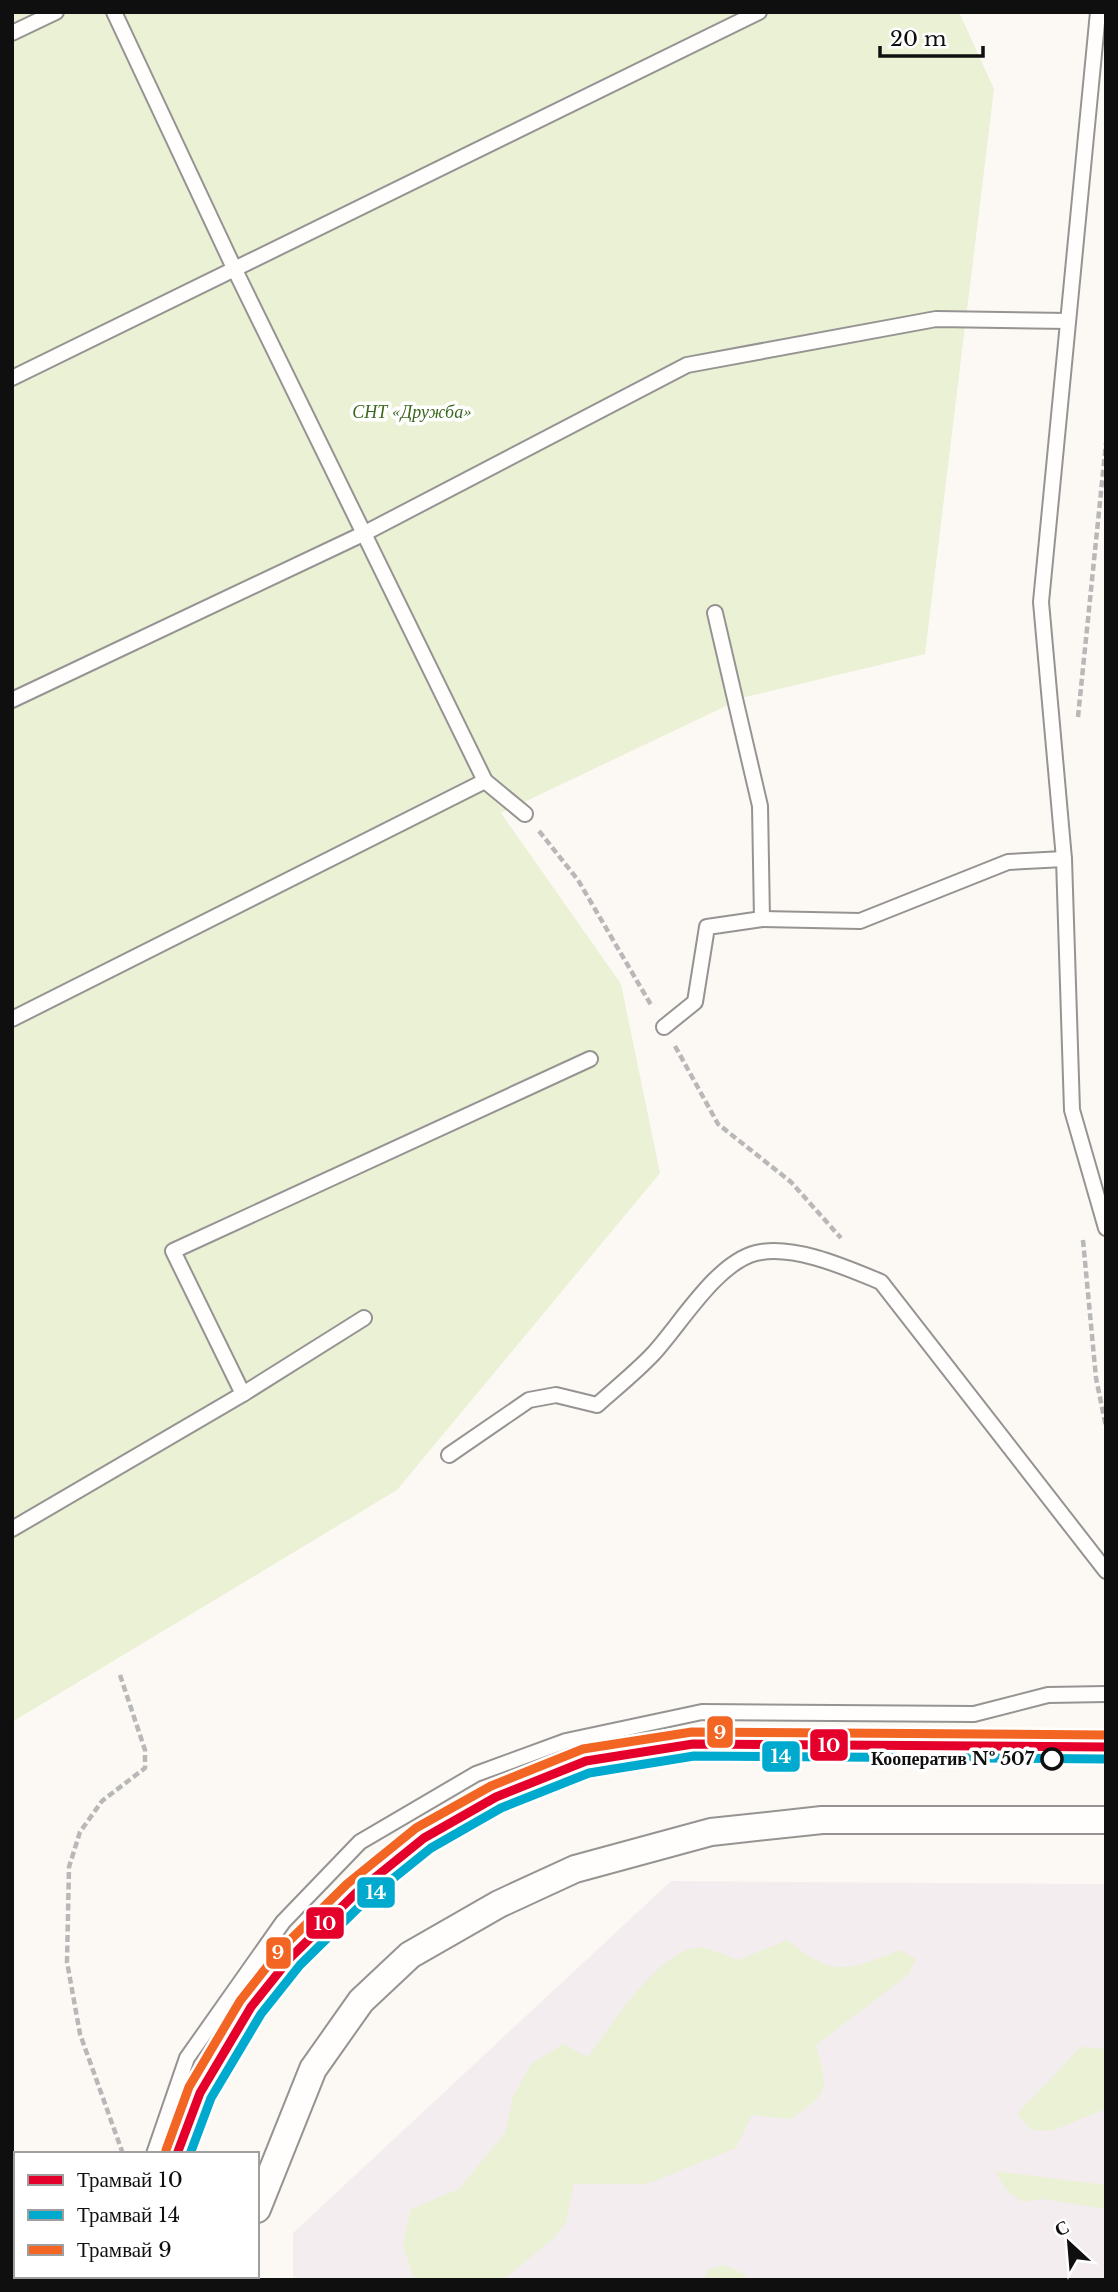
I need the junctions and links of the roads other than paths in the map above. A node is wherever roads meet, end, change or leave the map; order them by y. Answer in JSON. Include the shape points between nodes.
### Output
{"nodes":[{"id":1,"x":57,"y":12,"type":"edge"},
{"id":2,"x":114,"y":12,"type":"edge"},
{"id":3,"x":759,"y":12,"type":"edge"},
{"id":4,"x":1098,"y":12,"type":"edge"},
{"id":5,"x":12,"y":33,"type":"edge"},
{"id":6,"x":234,"y":268,"type":"junction"},
{"id":7,"x":1068,"y":321,"type":"junction"},
{"id":8,"x":12,"y":378,"type":"edge"},
{"id":9,"x":365,"y":533,"type":"junction"},
{"id":10,"x":715,"y":613,"type":"dead end"},
{"id":11,"x":12,"y":700,"type":"edge"},
{"id":12,"x":485,"y":781,"type":"junction"},
{"id":13,"x":525,"y":814,"type":"road end"},
{"id":14,"x":1064,"y":859,"type":"junction"},
{"id":15,"x":762,"y":919,"type":"junction"},
{"id":16,"x":12,"y":1019,"type":"edge"},
{"id":17,"x":664,"y":1027,"type":"road end"},
{"id":18,"x":590,"y":1059,"type":"dead end"},
{"id":19,"x":1106,"y":1228,"type":"edge"},
{"id":20,"x":364,"y":1318,"type":"dead end"},
{"id":21,"x":243,"y":1394,"type":"junction"},
{"id":22,"x":449,"y":1455,"type":"dead end"},
{"id":23,"x":12,"y":1529,"type":"edge"},
{"id":24,"x":1106,"y":1571,"type":"edge"},
{"id":25,"x":1106,"y":1694,"type":"edge"},
{"id":26,"x":1106,"y":1820,"type":"edge"},
{"id":27,"x":155,"y":2152,"type":"edge"},
{"id":28,"x":259,"y":2204,"type":"edge"}],
"edges":[{"from":1,"to":5,"type":"lane"},
{"from":2,"to":6,"type":"lane"},
{"from":3,"to":6,"type":"lane"},
{"from":4,"to":7,"type":"lane"},
{"from":6,"to":8,"type":"lane"},
{"from":6,"to":9,"type":"lane"},
{"from":7,"to":9,"type":"lane","via":[[936,319],[687,365]]},
{"from":7,"to":14,"type":"lane","via":[[1041,602]]},
{"from":9,"to":11,"type":"lane"},
{"from":9,"to":12,"type":"lane"},
{"from":10,"to":15,"type":"lane","via":[[760,806]]},
{"from":12,"to":13,"type":"lane"},
{"from":12,"to":16,"type":"lane"},
{"from":14,"to":15,"type":"lane","via":[[1008,862],[860,921]]},
{"from":14,"to":19,"type":"lane","via":[[1072,1110]]},
{"from":15,"to":17,"type":"lane","via":[[707,927],[695,1002]]},
{"from":18,"to":21,"type":"lane","via":[[173,1251]]},
{"from":20,"to":21,"type":"lane"},
{"from":21,"to":23,"type":"lane"},
{"from":22,"to":24,"type":"lane","via":[[529,1400],[556,1395],[597,1405],[652,1355],[733,1264],[756,1253],[828,1260],[881,1282]]},
{"from":25,"to":27,"type":"lane","via":[[1048,1695],[974,1714],[702,1712],[566,1741],[476,1774],[360,1842],[283,1922],[187,2058]]},
{"from":26,"to":28,"type":"street","via":[[822,1820],[711,1832],[575,1869],[499,1904],[410,1955],[360,2001],[313,2069]]}]}
